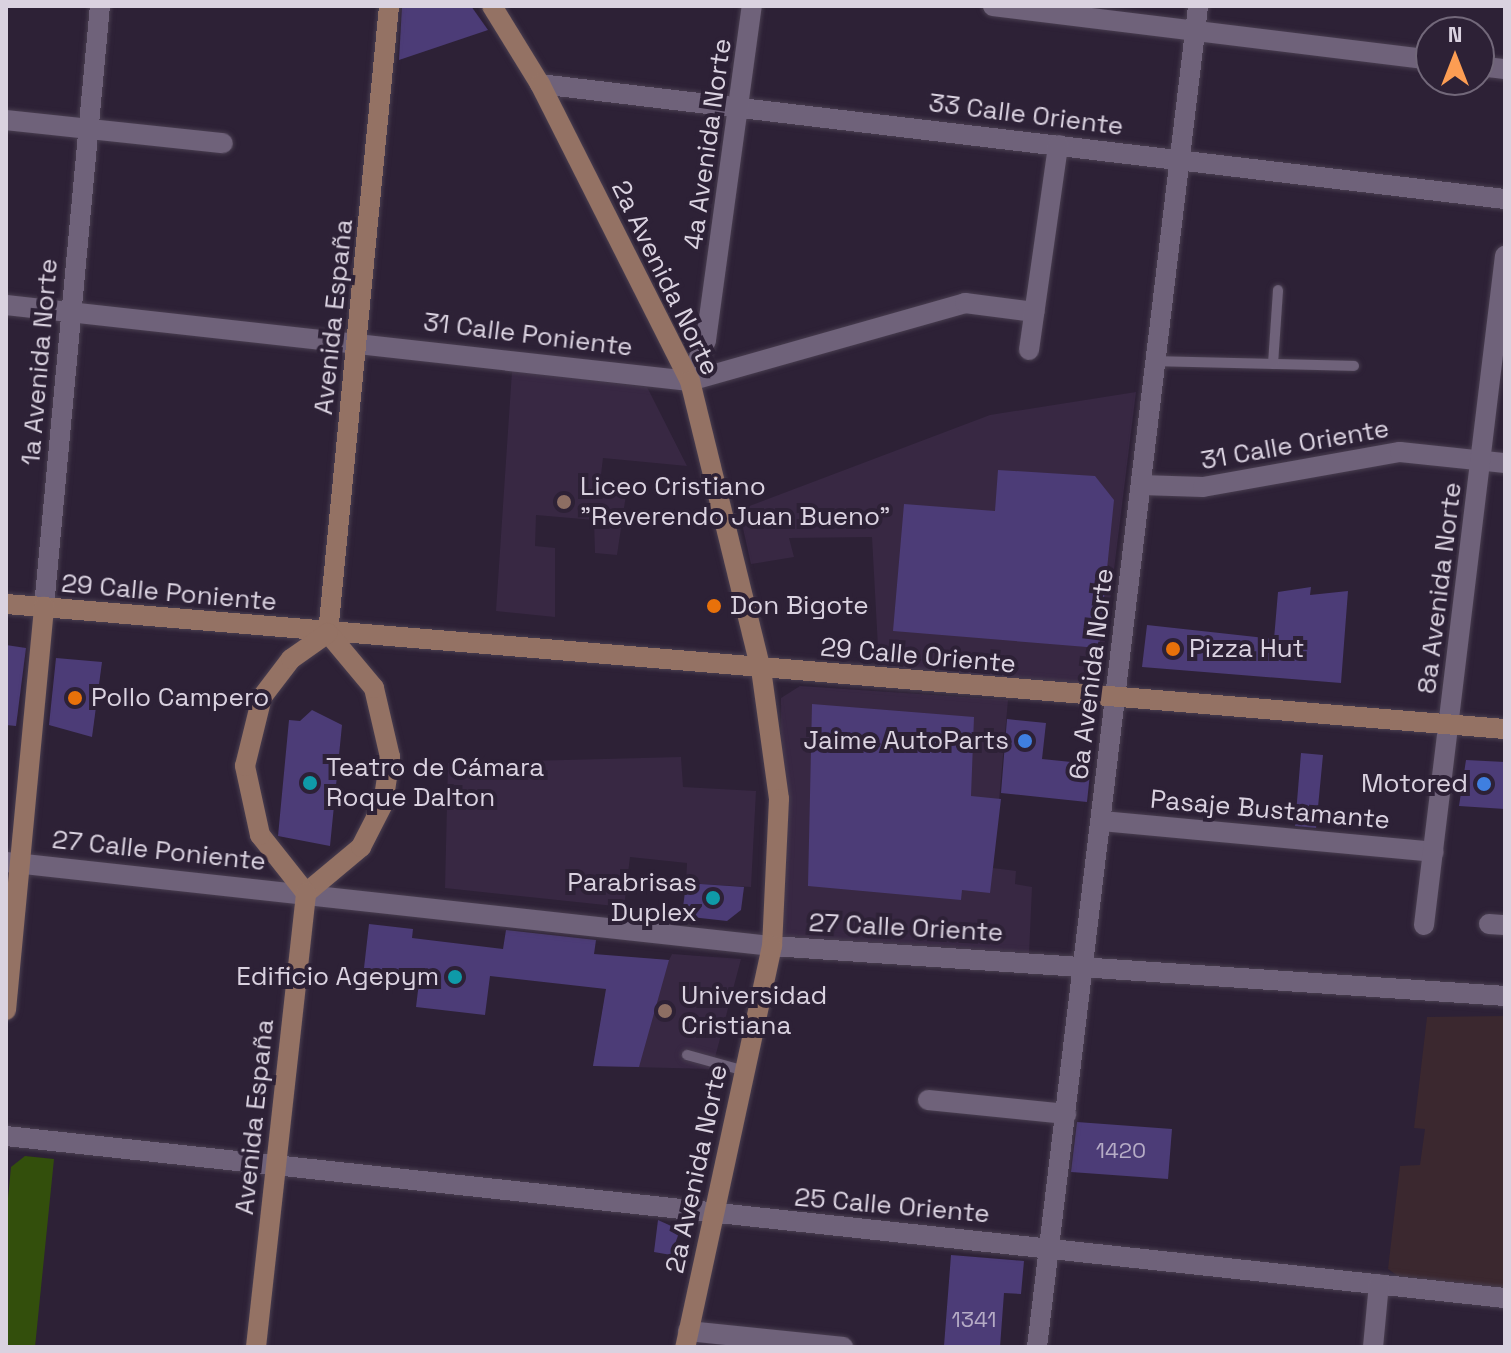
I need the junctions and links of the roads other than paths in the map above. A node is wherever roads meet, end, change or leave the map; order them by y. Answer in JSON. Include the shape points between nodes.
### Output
{"nodes":[{"id":1,"x":100,"y":6,"type":"edge"},
{"id":2,"x":389,"y":6,"type":"edge"},
{"id":3,"x":492,"y":6,"type":"edge"},
{"id":4,"x":752,"y":6,"type":"edge"},
{"id":5,"x":993,"y":6,"type":"edge"},
{"id":6,"x":1198,"y":6,"type":"edge"},
{"id":7,"x":1195,"y":31,"type":"junction"},
{"id":8,"x":1415,"y":58,"type":"edge"},
{"id":9,"x":540,"y":84,"type":"junction"},
{"id":10,"x":741,"y":107,"type":"junction"},
{"id":11,"x":6,"y":120,"type":"edge"},
{"id":12,"x":85,"y":129,"type":"junction"},
{"id":13,"x":223,"y":143,"type":"dead end"},
{"id":14,"x":1058,"y":145,"type":"junction"},
{"id":15,"x":1179,"y":159,"type":"junction"},
{"id":16,"x":1505,"y":199,"type":"edge"},
{"id":17,"x":1505,"y":256,"type":"edge"},
{"id":18,"x":1278,"y":290,"type":"dead end"},
{"id":19,"x":6,"y":305,"type":"edge"},
{"id":20,"x":71,"y":312,"type":"junction"},
{"id":21,"x":1034,"y":312,"type":"junction"},
{"id":22,"x":358,"y":341,"type":"junction"},
{"id":23,"x":1029,"y":350,"type":"dead end"},
{"id":24,"x":1156,"y":361,"type":"junction"},
{"id":25,"x":1273,"y":364,"type":"junction"},
{"id":26,"x":1354,"y":366,"type":"dead end"},
{"id":27,"x":690,"y":381,"type":"junction"},
{"id":28,"x":1481,"y":460,"type":"junction"},
{"id":29,"x":1505,"y":463,"type":"edge"},
{"id":30,"x":1141,"y":485,"type":"junction"},
{"id":31,"x":6,"y":604,"type":"edge"},
{"id":32,"x":44,"y":607,"type":"junction"},
{"id":33,"x":328,"y":633,"type":"junction"},
{"id":34,"x":761,"y":669,"type":"junction"},
{"id":35,"x":1116,"y":698,"type":"junction"},
{"id":36,"x":1450,"y":725,"type":"junction"},
{"id":37,"x":1505,"y":729,"type":"edge"},
{"id":38,"x":1101,"y":821,"type":"junction"},
{"id":39,"x":1434,"y":852,"type":"junction"},
{"id":40,"x":13,"y":862,"type":"edge"},
{"id":41,"x":306,"y":893,"type":"junction"},
{"id":42,"x":1424,"y":925,"type":"dead end"},
{"id":43,"x":772,"y":946,"type":"junction"},
{"id":44,"x":1084,"y":964,"type":"junction"},
{"id":45,"x":1505,"y":996,"type":"edge"},
{"id":46,"x":6,"y":1010,"type":"edge"},
{"id":47,"x":687,"y":1055,"type":"dead end"},
{"id":48,"x":745,"y":1071,"type":"junction"},
{"id":49,"x":928,"y":1100,"type":"dead end"},
{"id":50,"x":1066,"y":1114,"type":"junction"},
{"id":51,"x":6,"y":1136,"type":"edge"},
{"id":52,"x":275,"y":1162,"type":"junction"},
{"id":53,"x":714,"y":1216,"type":"junction"},
{"id":54,"x":1051,"y":1246,"type":"junction"},
{"id":55,"x":1379,"y":1284,"type":"junction"},
{"id":56,"x":1505,"y":1298,"type":"edge"},
{"id":57,"x":687,"y":1339,"type":"edge"},
{"id":58,"x":256,"y":1347,"type":"edge"},
{"id":59,"x":843,"y":1347,"type":"edge"},
{"id":60,"x":1037,"y":1347,"type":"edge"},
{"id":61,"x":1373,"y":1347,"type":"edge"}],
"edges":[{"from":1,"to":12,"type":"street","name":"1a Avenida Norte"},
{"from":2,"to":22,"type":"main road","name":"Avenida España"},
{"from":3,"to":9,"type":"main road","name":"2a Avenida Norte"},
{"from":4,"to":10,"type":"street","name":"4a Avenida Norte"},
{"from":5,"to":7,"type":"street"},
{"from":6,"to":7,"type":"street","name":"6a Avenida Norte"},
{"from":7,"to":8,"type":"street"},
{"from":7,"to":15,"type":"street","name":"6a Avenida Norte"},
{"from":9,"to":10,"type":"street","name":"33 Calle Oriente"},
{"from":9,"to":27,"type":"main road","name":"2a Avenida Norte"},
{"from":10,"to":14,"type":"street","name":"33 Calle Oriente"},
{"from":10,"to":27,"type":"street","name":"4a Avenida Norte","via":[[706,340]]},
{"from":11,"to":12,"type":"street"},
{"from":12,"to":13,"type":"street"},
{"from":12,"to":20,"type":"street","name":"1a Avenida Norte"},
{"from":14,"to":15,"type":"street","name":"33 Calle Oriente"},
{"from":14,"to":21,"type":"street"},
{"from":15,"to":16,"type":"street","name":"33 Calle Oriente"},
{"from":15,"to":24,"type":"street","name":"6a Avenida Norte"},
{"from":17,"to":28,"type":"street","name":"8a Avenida Norte"},
{"from":18,"to":25,"type":"lane"},
{"from":19,"to":20,"type":"street","name":"31 Calle Poniente"},
{"from":20,"to":22,"type":"street","name":"31 Calle Poniente"},
{"from":20,"to":32,"type":"street","name":"1a Avenida Norte"},
{"from":21,"to":23,"type":"street"},
{"from":21,"to":27,"type":"street","name":"31 Calle Poniente","via":[[965,303]]},
{"from":22,"to":27,"type":"street","name":"31 Calle Poniente"},
{"from":22,"to":33,"type":"main road","name":"Avenida España"},
{"from":24,"to":25,"type":"lane"},
{"from":24,"to":30,"type":"street","name":"6a Avenida Norte"},
{"from":25,"to":26,"type":"lane"},
{"from":27,"to":34,"type":"main road","name":"2a Avenida Norte"},
{"from":28,"to":29,"type":"street","name":"31 Calle Oriente"},
{"from":28,"to":30,"type":"street","name":"31 Calle Oriente","via":[[1400,452],[1203,487]]},
{"from":28,"to":36,"type":"street","name":"8a Avenida Norte"},
{"from":30,"to":35,"type":"street","name":"6a Avenida Norte"},
{"from":31,"to":32,"type":"main road","name":"29 Calle Poniente"},
{"from":32,"to":33,"type":"main road","name":"29 Calle Poniente"},
{"from":32,"to":40,"type":"main road","name":"1a Avenida Norte"},
{"from":33,"to":34,"type":"main road","name":"29 Calle Oriente"},
{"from":33,"to":41,"type":"main road","via":[[275,677],[246,754],[260,835]]},
{"from":33,"to":41,"type":"main road","via":[[374,688],[390,757],[383,804],[361,847]]},
{"from":34,"to":35,"type":"main road","name":"29 Calle Oriente"},
{"from":34,"to":43,"type":"main road","name":"2a Avenida Norte","via":[[779,799]]},
{"from":35,"to":36,"type":"main road","name":"29 Calle Oriente"},
{"from":35,"to":38,"type":"street","name":"6a Avenida Norte"},
{"from":36,"to":37,"type":"main road","name":"29 Calle Oriente"},
{"from":36,"to":39,"type":"street","name":"8a Avenida Norte"},
{"from":38,"to":39,"type":"street","name":"Pasaje Bustamante"},
{"from":38,"to":44,"type":"street","name":"6a Avenida Norte"},
{"from":39,"to":42,"type":"street","name":"8a Avenida Norte"},
{"from":40,"to":41,"type":"street","name":"27 Calle Poniente"},
{"from":40,"to":46,"type":"main road","name":"1a Avenida Norte"},
{"from":41,"to":43,"type":"street","name":"27 Calle Oriente"},
{"from":41,"to":52,"type":"main road","name":"Avenida España"},
{"from":43,"to":44,"type":"street","name":"27 Calle Oriente"},
{"from":43,"to":48,"type":"main road","name":"2a Avenida Norte"},
{"from":44,"to":45,"type":"street","name":"27 Calle Oriente"},
{"from":44,"to":50,"type":"street","name":"6a Avenida Norte"},
{"from":47,"to":48,"type":"lane"},
{"from":48,"to":53,"type":"main road","name":"2a Avenida Norte"},
{"from":49,"to":50,"type":"street"},
{"from":50,"to":54,"type":"street","name":"6a Avenida Norte"},
{"from":51,"to":52,"type":"street","name":"25 Calle Oriente"},
{"from":52,"to":53,"type":"street","name":"25 Calle Oriente"},
{"from":52,"to":58,"type":"main road","name":"Avenida España"},
{"from":53,"to":54,"type":"street","name":"25 Calle Oriente"},
{"from":53,"to":57,"type":"main road","name":"2a Avenida Norte"},
{"from":54,"to":55,"type":"street","name":"25 Calle Oriente"},
{"from":54,"to":60,"type":"street","name":"6a Avenida Norte"},
{"from":55,"to":56,"type":"street","name":"25 Calle Oriente"},
{"from":55,"to":61,"type":"street"},
{"from":57,"to":59,"type":"street"}]}
